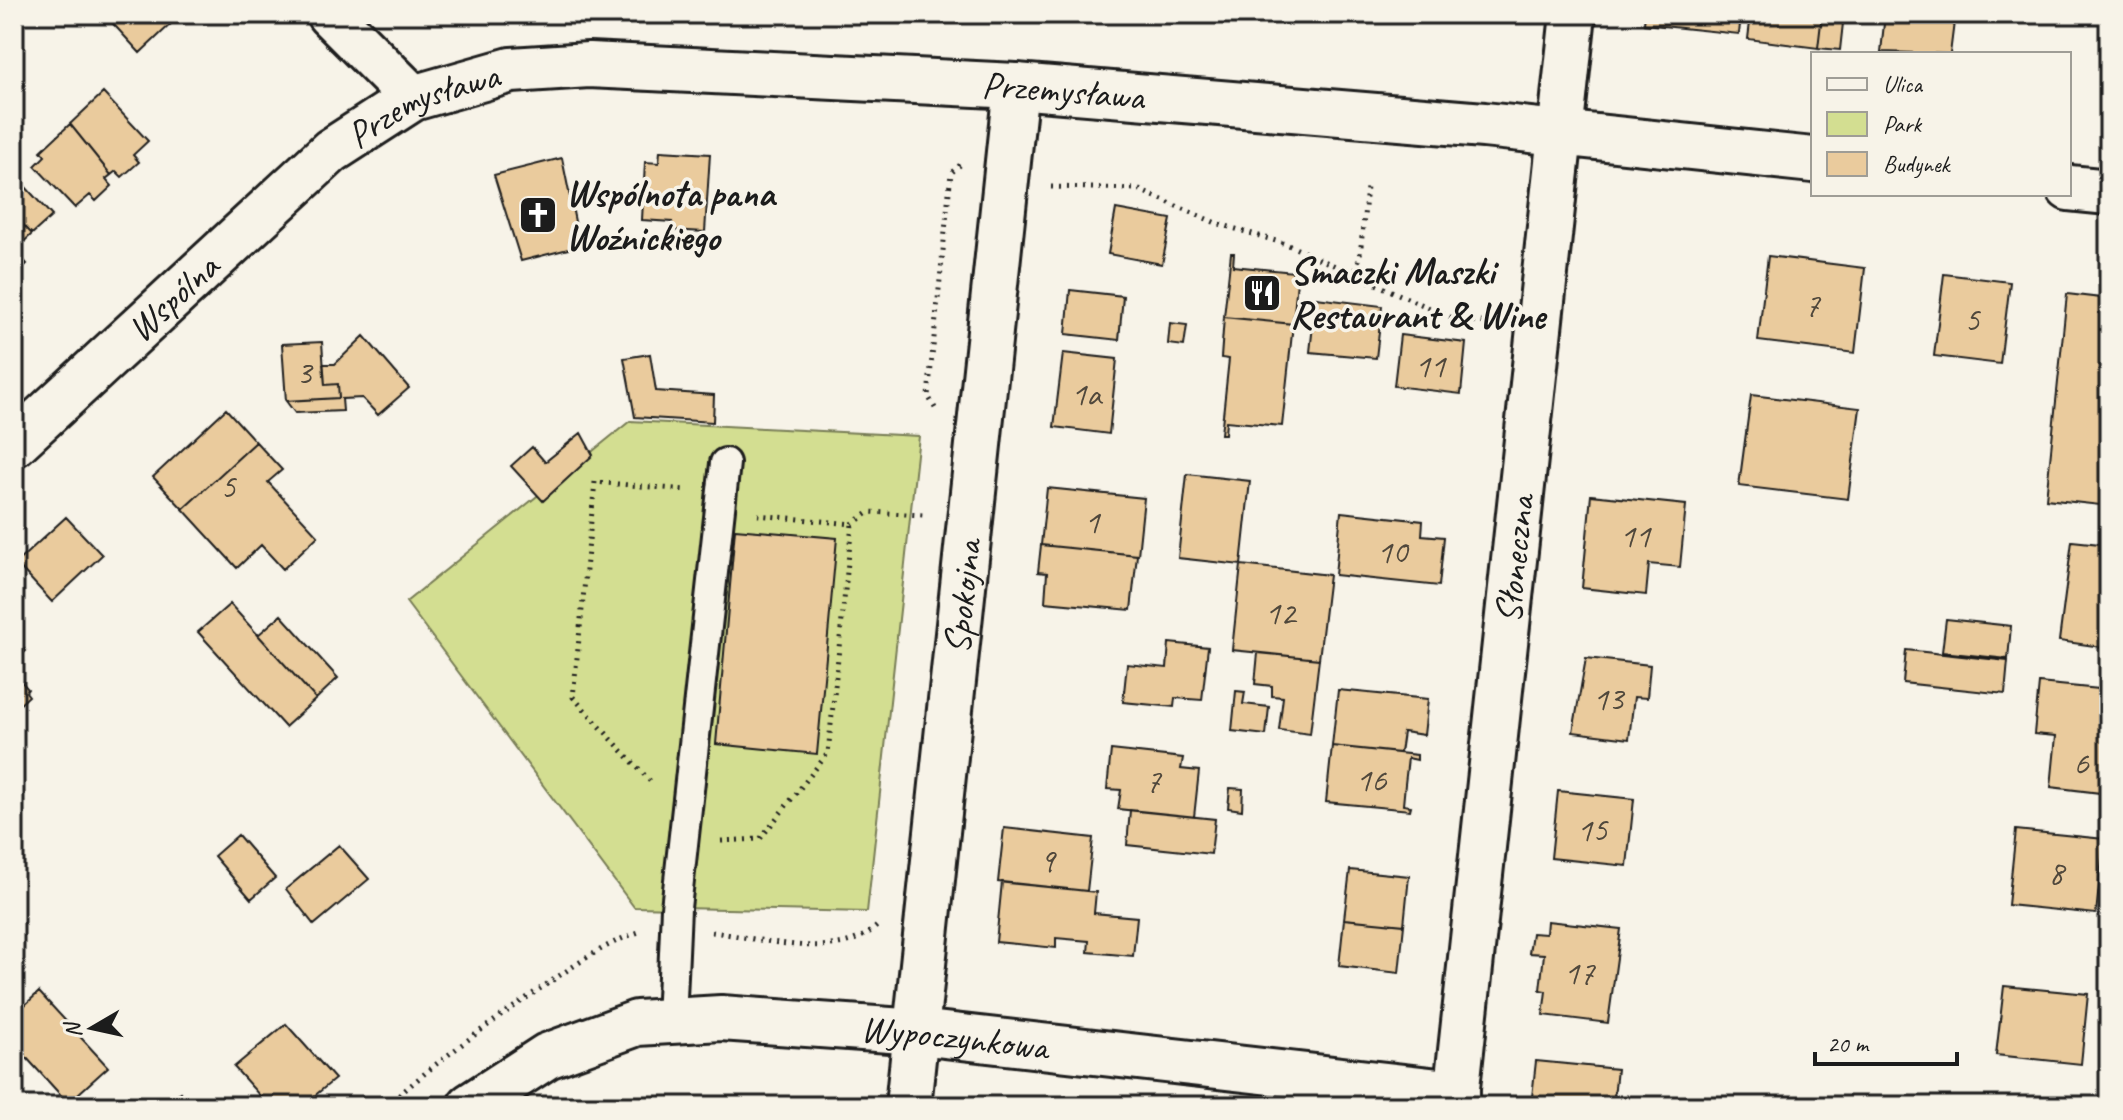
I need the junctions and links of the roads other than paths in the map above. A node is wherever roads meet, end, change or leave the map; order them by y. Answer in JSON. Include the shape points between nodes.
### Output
{"nodes":[{"id":1,"x":329,"y":14,"type":"edge"},
{"id":2,"x":1573,"y":14,"type":"edge"},
{"id":3,"x":1016,"y":86,"type":"junction"},
{"id":4,"x":413,"y":98,"type":"junction"},
{"id":5,"x":1560,"y":133,"type":"junction"},
{"id":6,"x":331,"y":151,"type":"joint"},
{"id":7,"x":1811,"y":160,"type":"edge"},
{"id":8,"x":2071,"y":188,"type":"edge"},
{"id":9,"x":2109,"y":192,"type":"edge"},
{"id":10,"x":14,"y":444,"type":"edge"},
{"id":11,"x":725,"y":463,"type":"dead end"},
{"id":12,"x":671,"y":1021,"type":"junction"},
{"id":13,"x":918,"y":1032,"type":"junction"},
{"id":14,"x":1456,"y":1099,"type":"edge"},
{"id":15,"x":470,"y":1106,"type":"edge"},
{"id":16,"x":908,"y":1106,"type":"edge"}],
"edges":[{"from":1,"to":4,"type":"street"},
{"from":2,"to":5,"type":"street","name":"Słoneczna"},
{"from":3,"to":4,"type":"street","name":"Przemysława","via":[[589,65],[511,70]]},
{"from":3,"to":5,"type":"street","name":"Przemysława"},
{"from":3,"to":13,"type":"street","name":"Spokojna"},
{"from":4,"to":6,"type":"street","name":"Przemysława"},
{"from":5,"to":7,"type":"street","name":"Przemysława"},
{"from":5,"to":14,"type":"street","name":"Słoneczna"},
{"from":6,"to":10,"type":"street","name":"Wspólna"},
{"from":8,"to":9,"type":"street"},
{"from":11,"to":12,"type":"lane","via":[[686,814]]},
{"from":12,"to":13,"type":"street","name":"Wypoczynkowa","via":[[721,1018]]},
{"from":12,"to":15,"type":"street","name":"Wypoczynkowa","via":[[637,1023],[547,1056]]},
{"from":13,"to":14,"type":"street","name":"Wypoczynkowa"},
{"from":13,"to":16,"type":"street","name":"Spokojna"}]}
